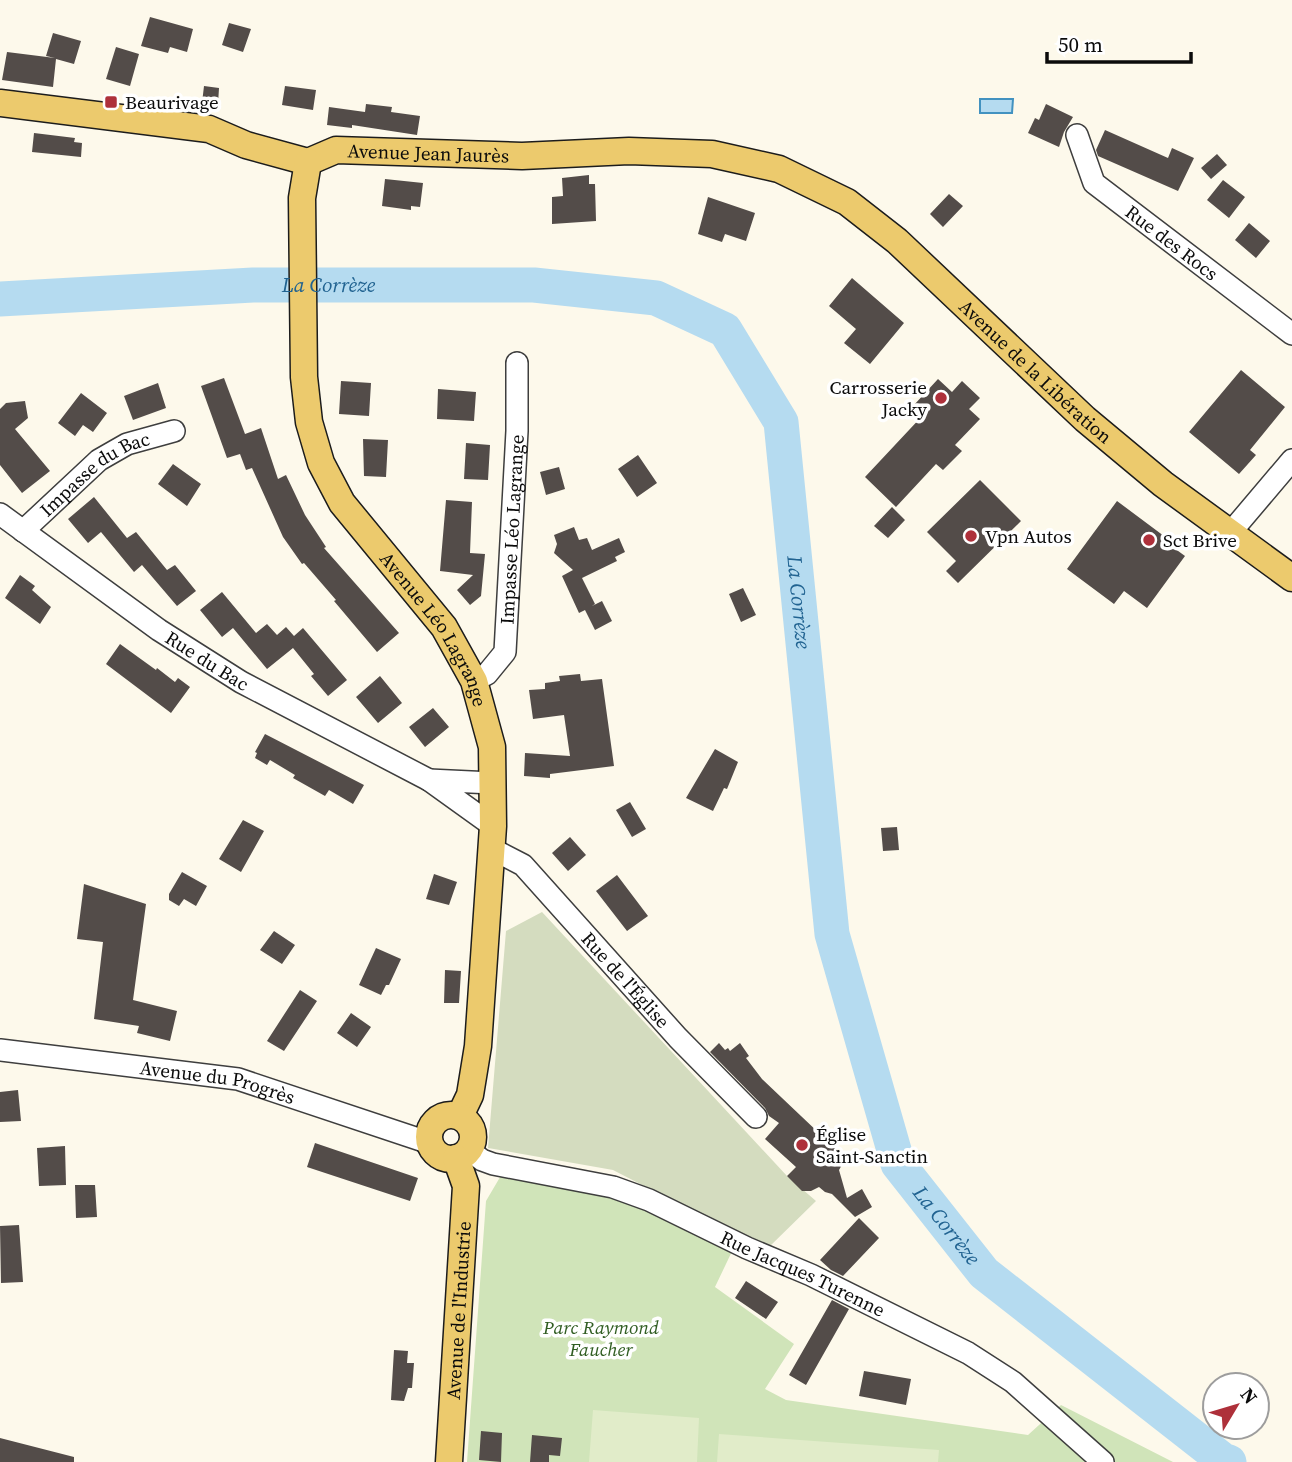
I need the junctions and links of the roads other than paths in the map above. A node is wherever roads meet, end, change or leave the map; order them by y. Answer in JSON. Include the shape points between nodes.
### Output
{"nodes":[{"id":1,"x":0,"y":103,"type":"edge"},
{"id":2,"x":1077,"y":135,"type":"dead end"},
{"id":3,"x":308,"y":162,"type":"junction"},
{"id":4,"x":779,"y":169,"type":"joint"},
{"id":5,"x":1292,"y":334,"type":"edge"},
{"id":6,"x":517,"y":363,"type":"dead end"},
{"id":7,"x":174,"y":431,"type":"dead end"},
{"id":8,"x":1292,"y":460,"type":"edge"},
{"id":9,"x":0,"y":514,"type":"edge"},
{"id":10,"x":23,"y":531,"type":"junction"},
{"id":11,"x":1231,"y":532,"type":"junction"},
{"id":12,"x":1292,"y":578,"type":"edge"},
{"id":13,"x":474,"y":681,"type":"junction"},
{"id":14,"x":429,"y":780,"type":"junction"},
{"id":15,"x":492,"y":783,"type":"junction"},
{"id":16,"x":493,"y":838,"type":"junction"},
{"id":17,"x":0,"y":1050,"type":"edge"},
{"id":18,"x":460,"y":1116,"type":"junction"},
{"id":19,"x":756,"y":1117,"type":"dead end"},
{"id":20,"x":430,"y":1143,"type":"junction"},
{"id":21,"x":463,"y":1154,"type":"junction"},
{"id":22,"x":450,"y":1462,"type":"edge"},
{"id":23,"x":1103,"y":1462,"type":"edge"}],
"edges":[{"from":1,"to":3,"type":"main road","via":[[209,129]]},
{"from":2,"to":5,"type":"street","name":"Rue des Rocs","via":[[1094,183]]},
{"from":3,"to":4,"type":"main road","name":"Avenue Jean Jaurès","via":[[336,150],[522,156],[629,151],[712,154]]},
{"from":3,"to":13,"type":"main road","name":"Avenue Léo Lagrange","via":[[302,198],[304,377],[309,422],[321,463],[342,503],[444,627]]},
{"from":4,"to":11,"type":"main road","name":"Avenue de la Libération","via":[[847,202],[897,241],[1085,419],[1163,484]]},
{"from":6,"to":13,"type":"street","name":"Impasse Léo Lagrange","via":[[505,653],[487,674]]},
{"from":7,"to":10,"type":"street","name":"Impasse du Bac","via":[[127,444],[99,460]]},
{"from":8,"to":11,"type":"street"},
{"from":9,"to":10,"type":"street","name":"Rue du Bac"},
{"from":10,"to":14,"type":"street","name":"Rue du Bac","via":[[159,630],[241,681]]},
{"from":11,"to":12,"type":"main road","name":"Avenue de la Libération"},
{"from":13,"to":15,"type":"main road","name":"Avenue Léo Lagrange","via":[[492,747]]},
{"from":14,"to":15,"type":"street","name":"Rue du Bac"},
{"from":14,"to":16,"type":"street","name":"Rue du Bac"},
{"from":15,"to":16,"type":"main road","name":"Avenue Léo Lagrange"},
{"from":16,"to":18,"type":"main road","name":"Avenue Léo Lagrange","via":[[478,1046],[470,1095]]},
{"from":16,"to":19,"type":"street","name":"Rue de l'Église"},
{"from":17,"to":20,"type":"street","name":"Avenue du Progrès","via":[[239,1079]]},
{"from":18,"to":20,"type":"main road","via":[[446,1115],[434,1122]]},
{"from":18,"to":21,"type":"main road","via":[[473,1131],[472,1144]]},
{"from":20,"to":21,"type":"main road","via":[[443,1157]]},
{"from":21,"to":22,"type":"main road","name":"Avenue de l'Industrie","via":[[466,1186]]},
{"from":21,"to":23,"type":"street","name":"Rue Jacques Turenne","via":[[612,1187],[811,1275],[979,1360],[1013,1382]]}]}
